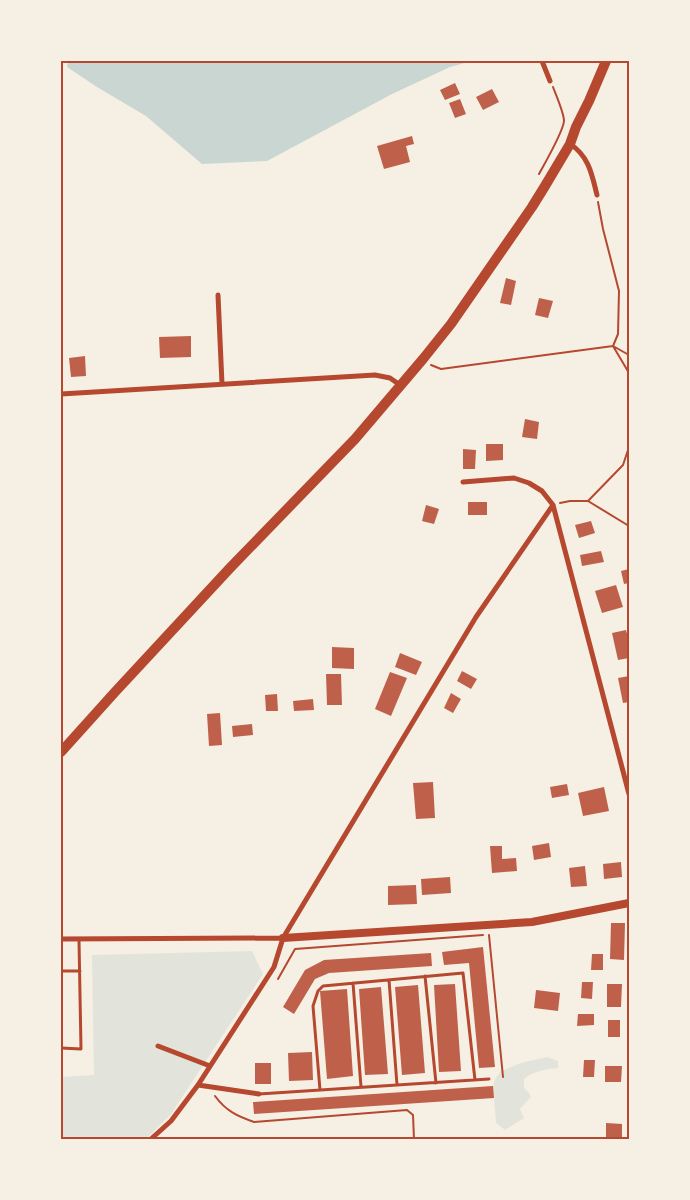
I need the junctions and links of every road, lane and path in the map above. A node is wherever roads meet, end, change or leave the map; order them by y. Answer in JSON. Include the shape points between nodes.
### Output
{"nodes":[{"id":1,"x":542,"y":61,"type":"edge"},
{"id":2,"x":606,"y":61,"type":"edge"},
{"id":3,"x":550,"y":81,"type":"joint"},
{"id":4,"x":570,"y":144,"type":"junction"},
{"id":5,"x":545,"y":186,"type":"junction"},
{"id":6,"x":596,"y":195,"type":"joint"},
{"id":7,"x":218,"y":295,"type":"dead end"},
{"id":8,"x":613,"y":346,"type":"junction"},
{"id":9,"x":629,"y":355,"type":"edge"},
{"id":10,"x":423,"y":360,"type":"junction"},
{"id":11,"x":629,"y":373,"type":"edge"},
{"id":12,"x":222,"y":384,"type":"junction"},
{"id":13,"x":400,"y":385,"type":"junction"},
{"id":14,"x":61,"y":394,"type":"edge"},
{"id":15,"x":629,"y":447,"type":"edge"},
{"id":16,"x":463,"y":482,"type":"dead end"},
{"id":17,"x":588,"y":501,"type":"junction"},
{"id":18,"x":553,"y":505,"type":"junction"},
{"id":19,"x":629,"y":526,"type":"edge"},
{"id":20,"x":61,"y":752,"type":"edge"},
{"id":21,"x":629,"y":794,"type":"edge"},
{"id":22,"x":629,"y":903,"type":"edge"},
{"id":23,"x":488,"y":925,"type":"junction"},
{"id":24,"x":283,"y":938,"type":"junction"},
{"id":25,"x":61,"y":939,"type":"edge"},
{"id":26,"x":79,"y":939,"type":"junction"},
{"id":27,"x":80,"y":971,"type":"junction"},
{"id":28,"x":61,"y":972,"type":"edge"},
{"id":29,"x":425,"y":976,"type":"junction"},
{"id":30,"x":389,"y":980,"type":"junction"},
{"id":31,"x":353,"y":983,"type":"junction"},
{"id":32,"x":158,"y":1046,"type":"dead end"},
{"id":33,"x":61,"y":1048,"type":"edge"},
{"id":34,"x":210,"y":1066,"type":"junction"},
{"id":35,"x":503,"y":1077,"type":"dead end"},
{"id":36,"x":489,"y":1079,"type":"dead end"},
{"id":37,"x":475,"y":1080,"type":"junction"},
{"id":38,"x":436,"y":1082,"type":"junction"},
{"id":39,"x":198,"y":1085,"type":"junction"},
{"id":40,"x":397,"y":1085,"type":"junction"},
{"id":41,"x":208,"y":1086,"type":"junction"},
{"id":42,"x":361,"y":1087,"type":"junction"},
{"id":43,"x":320,"y":1090,"type":"junction"},
{"id":44,"x":259,"y":1094,"type":"joint"},
{"id":45,"x":151,"y":1139,"type":"edge"},
{"id":46,"x":414,"y":1139,"type":"edge"}],
"edges":[{"from":1,"to":3,"type":"street"},
{"from":2,"to":4,"type":"highway"},
{"from":3,"to":5,"type":"path","via":[[564,120],[536,180]]},
{"from":4,"to":5,"type":"highway"},
{"from":4,"to":6,"type":"street","via":[[579,149],[590,168]]},
{"from":5,"to":10,"type":"highway","via":[[457,316]]},
{"from":6,"to":8,"type":"path","via":[[618,291],[618,334]]},
{"from":7,"to":12,"type":"street"},
{"from":8,"to":9,"type":"path"},
{"from":8,"to":10,"type":"path","via":[[441,369]]},
{"from":8,"to":11,"type":"path"},
{"from":10,"to":13,"type":"highway"},
{"from":12,"to":13,"type":"street","via":[[376,376],[390,378]]},
{"from":12,"to":14,"type":"street"},
{"from":13,"to":20,"type":"highway","via":[[355,439],[230,568]]},
{"from":15,"to":17,"type":"path","via":[[623,465]]},
{"from":16,"to":18,"type":"street","via":[[514,478],[542,491]]},
{"from":17,"to":18,"type":"path"},
{"from":17,"to":19,"type":"path"},
{"from":18,"to":21,"type":"street"},
{"from":18,"to":24,"type":"street","via":[[476,617]]},
{"from":22,"to":23,"type":"street","via":[[532,922]]},
{"from":23,"to":24,"type":"street"},
{"from":23,"to":35,"type":"path"},
{"from":24,"to":26,"type":"street"},
{"from":24,"to":34,"type":"street","via":[[274,967]]},
{"from":25,"to":26,"type":"street"},
{"from":26,"to":27,"type":"lane"},
{"from":27,"to":28,"type":"lane"},
{"from":27,"to":33,"type":"lane","via":[[81,1049]]},
{"from":29,"to":30,"type":"lane"},
{"from":29,"to":37,"type":"lane","via":[[463,973]]},
{"from":29,"to":38,"type":"lane"},
{"from":30,"to":31,"type":"lane"},
{"from":30,"to":40,"type":"lane"},
{"from":31,"to":42,"type":"lane"},
{"from":31,"to":43,"type":"lane","via":[[323,986],[313,1006]]},
{"from":32,"to":34,"type":"street"},
{"from":34,"to":39,"type":"street"},
{"from":36,"to":37,"type":"lane"},
{"from":37,"to":38,"type":"lane"},
{"from":38,"to":40,"type":"lane"},
{"from":39,"to":41,"type":"street"},
{"from":39,"to":45,"type":"street","via":[[171,1121]]},
{"from":40,"to":42,"type":"lane"},
{"from":41,"to":44,"type":"street"},
{"from":41,"to":46,"type":"path","via":[[222,1106],[254,1122],[407,1110],[413,1115]]},
{"from":42,"to":43,"type":"lane"},
{"from":43,"to":44,"type":"lane"}]}
